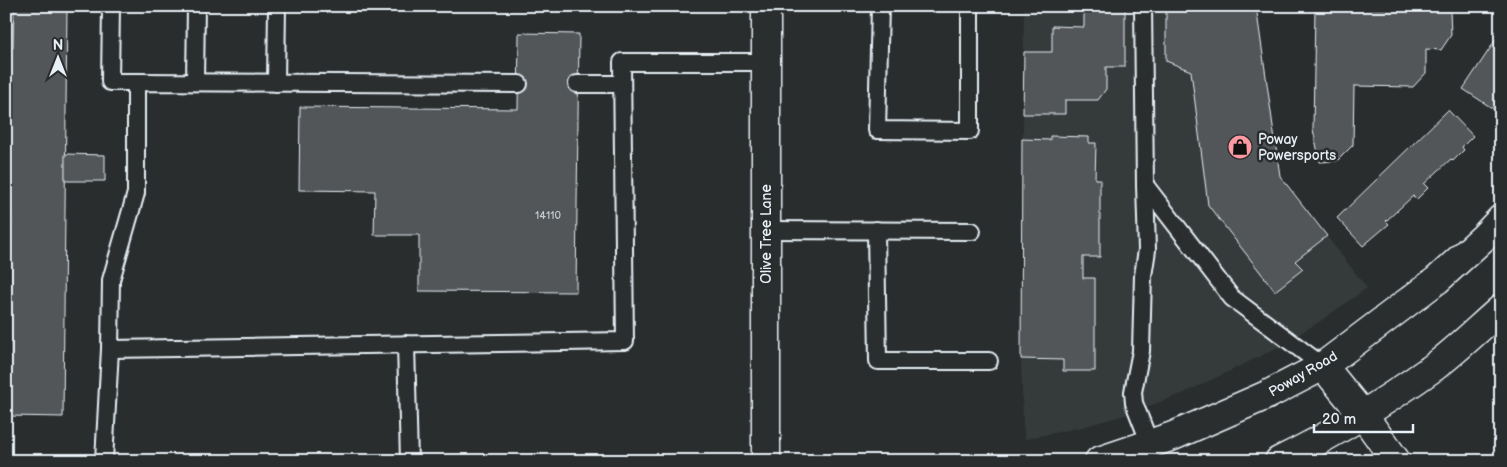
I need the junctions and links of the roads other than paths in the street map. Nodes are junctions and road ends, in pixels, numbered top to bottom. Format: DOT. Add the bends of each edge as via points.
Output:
graph roads {
  1 [pos="111,6"];
  2 [pos="196,6"];
  3 [pos="277,6"];
  4 [pos="766,6"];
  5 [pos="880,6"];
  6 [pos="970,6"];
  7 [pos="1144,6"];
  8 [pos="766,62"];
  9 [pos="136,82"];
  10 [pos="195,82"];
  11 [pos="276,83"];
  12 [pos="519,84"];
  13 [pos="577,84"];
  14 [pos="622,84"];
  15 [pos="1145,185"];
  16 [pos="1501,219"];
  17 [pos="766,230"];
  18 [pos="876,230"];
  19 [pos="972,231"];
  20 [pos="1501,309"];
  21 [pos="406,344"];
  22 [pos="110,349"];
  23 [pos="989,361"];
  24 [pos="1323,366"];
  25 [pos="1363,415"];
  26 [pos="1150,444"];
  27 [pos="1108,459"];
  28 [pos="104,461"];
  29 [pos="409,461"];
  30 [pos="766,461"];
  31 [pos="1279,461"];
  32 [pos="1396,461"];
  1 -- 9 [label="lane" via="110,82"];
  2 -- 10 [label="lane"];
  3 -- 11 [label="lane"];
  4 -- 8 [label="main road, Olive Tree Lane"];
  5 -- 6 [label="lane" via="877,130 970,131"];
  7 -- 15 [label="lane"];
  8 -- 14 [label="lane" via="622,62"];
  8 -- 17 [label="main road, Olive Tree Lane"];
  9 -- 10 [label="lane"];
  9 -- 22 [label="lane" via="136,193 111,280"];
  10 -- 11 [label="lane"];
  11 -- 12 [label="lane"];
  13 -- 14 [label="lane"];
  14 -- 21 [label="lane" via="624,341"];
  15 -- 24 [label="lane" via="1232,298"];
  15 -- 26 [label="lane" via="1147,250 1141,351 1133,392"];
  16 -- 24 [label="main road, Poway Road" via="1437,280"];
  17 -- 18 [label="lane"];
  17 -- 30 [label="main road, Olive Tree Lane"];
  18 -- 19 [label="lane"];
  18 -- 23 [label="lane" via="878,361"];
  20 -- 25 [label="main road" via="1435,366"];
  21 -- 22 [label="lane"];
  21 -- 29 [label="lane"];
  22 -- 28 [label="lane"];
  24 -- 25 [label="main road"];
  24 -- 26 [label="main road, Poway Road" via="1267,395"];
  25 -- 31 [label="main road"];
  25 -- 32 [label="main road"];
  26 -- 27 [label="main road, Poway Road"];
}
